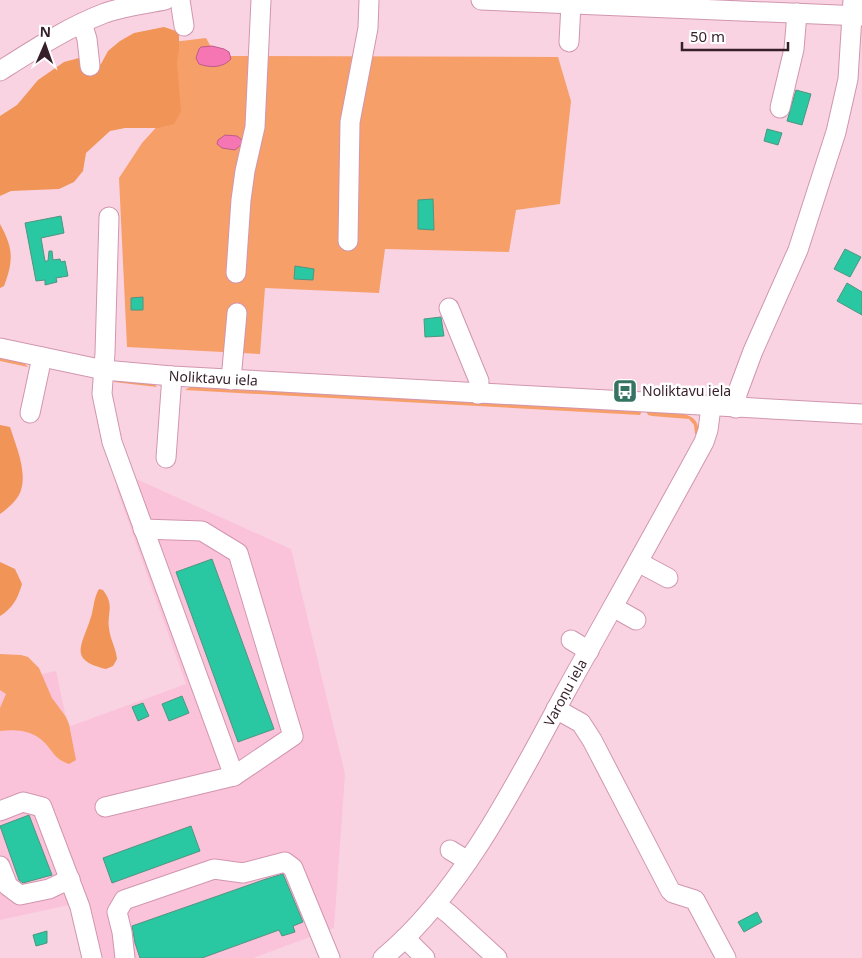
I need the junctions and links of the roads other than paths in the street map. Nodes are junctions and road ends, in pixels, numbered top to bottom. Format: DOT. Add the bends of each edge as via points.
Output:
graph roads {
  1 [pos="166,0"];
  2 [pos="180,0"];
  3 [pos="261,0"];
  4 [pos="369,0"];
  5 [pos="481,0"];
  6 [pos="125,3"];
  7 [pos="571,4"];
  8 [pos="855,11"];
  9 [pos="797,13"];
  10 [pos="82,23"];
  11 [pos="184,26"];
  12 [pos="569,42"];
  13 [pos="90,66"];
  14 [pos="0,71"];
  15 [pos="780,108"];
  16 [pos="109,217"];
  17 [pos="348,241"];
  18 [pos="236,273"];
  19 [pos="449,308"];
  20 [pos="237,313"];
  21 [pos="0,348"];
  22 [pos="42,357"];
  23 [pos="104,370"];
  24 [pos="172,376"];
  25 [pos="231,380"];
  26 [pos="478,394"];
  27 [pos="711,406"];
  28 [pos="736,408"];
  29 [pos="30,413"];
  30 [pos="862,414"];
  31 [pos="166,458"];
  32 [pos="143,529"];
  33 [pos="638,562"];
  34 [pos="668,578"];
  35 [pos="613,607"];
  36 [pos="636,620"];
  37 [pos="572,640"];
  38 [pos="589,650"];
  39 [pos="556,710"];
  40 [pos="234,776"];
  41 [pos="105,807"];
  42 [pos="0,811"];
  43 [pos="450,850"];
  44 [pos="468,860"];
  45 [pos="0,866"];
  46 [pos="70,879"];
  47 [pos="436,904"];
  48 [pos="405,938"];
  49 [pos="92,958"];
  50 [pos="124,958"];
  51 [pos="330,958"];
  52 [pos="383,958"];
  53 [pos="425,958"];
  54 [pos="497,958"];
  55 [pos="726,958"];
  1 -- 6 [label="street"];
  2 -- 11 [label="street"];
  3 -- 18 [label="street" via="255,128 241,200"];
  4 -- 17 [label="street" via="368,28 350,122"];
  5 -- 7 [label="street"];
  6 -- 10 [label="street"];
  7 -- 9 [label="street"];
  7 -- 12 [label="street"];
  8 -- 9 [label="street"];
  8 -- 28 [label="street" via="848,79 836,132 798,250 753,351 737,394"];
  9 -- 15 [label="street" via="794,49"];
  10 -- 13 [label="street"];
  10 -- 14 [label="street"];
  16 -- 23 [label="street"];
  19 -- 26 [label="street" via="479,381"];
  20 -- 25 [label="street"];
  21 -- 22 [label="street, Noliktavu iela"];
  22 -- 23 [label="street, Noliktavu iela"];
  22 -- 29 [label="street"];
  23 -- 24 [label="street, Noliktavu iela"];
  23 -- 32 [label="street" via="102,394 112,442"];
  24 -- 25 [label="street, Noliktavu iela"];
  24 -- 31 [label="street"];
  25 -- 26 [label="street, Noliktavu iela"];
  26 -- 27 [label="street, Noliktavu iela"];
  27 -- 28 [label="street, Noliktavu iela"];
  27 -- 33 [label="street, Varoņu iela" via="704,442"];
  28 -- 30 [label="street, Noliktavu iela"];
  32 -- 40 [label="street"];
  32 -- 40 [label="street" via="202,531 238,553 293,736"];
  33 -- 34 [label="street"];
  33 -- 35 [label="street, Varoņu iela"];
  35 -- 36 [label="street"];
  35 -- 38 [label="street, Varoņu iela"];
  37 -- 38 [label="street"];
  38 -- 39 [label="street, Varoņu iela"];
  39 -- 44 [label="street, Varoņu iela"];
  39 -- 55 [label="street" via="581,723 670,890 695,900"];
  40 -- 41 [label="street"];
  42 -- 46 [label="street" via="23,802 42,807"];
  43 -- 44 [label="street"];
  44 -- 47 [label="street, Varoņu iela"];
  45 -- 46 [label="street" via="8,886 20,894 49,889"];
  46 -- 49 [label="street"];
  47 -- 48 [label="street, Varoņu iela"];
  47 -- 54 [label="street"];
  48 -- 52 [label="street, Varoņu iela"];
  48 -- 53 [label="street"];
  50 -- 51 [label="street" via="117,912 124,900 214,869 243,872 285,862 293,868"];
}
